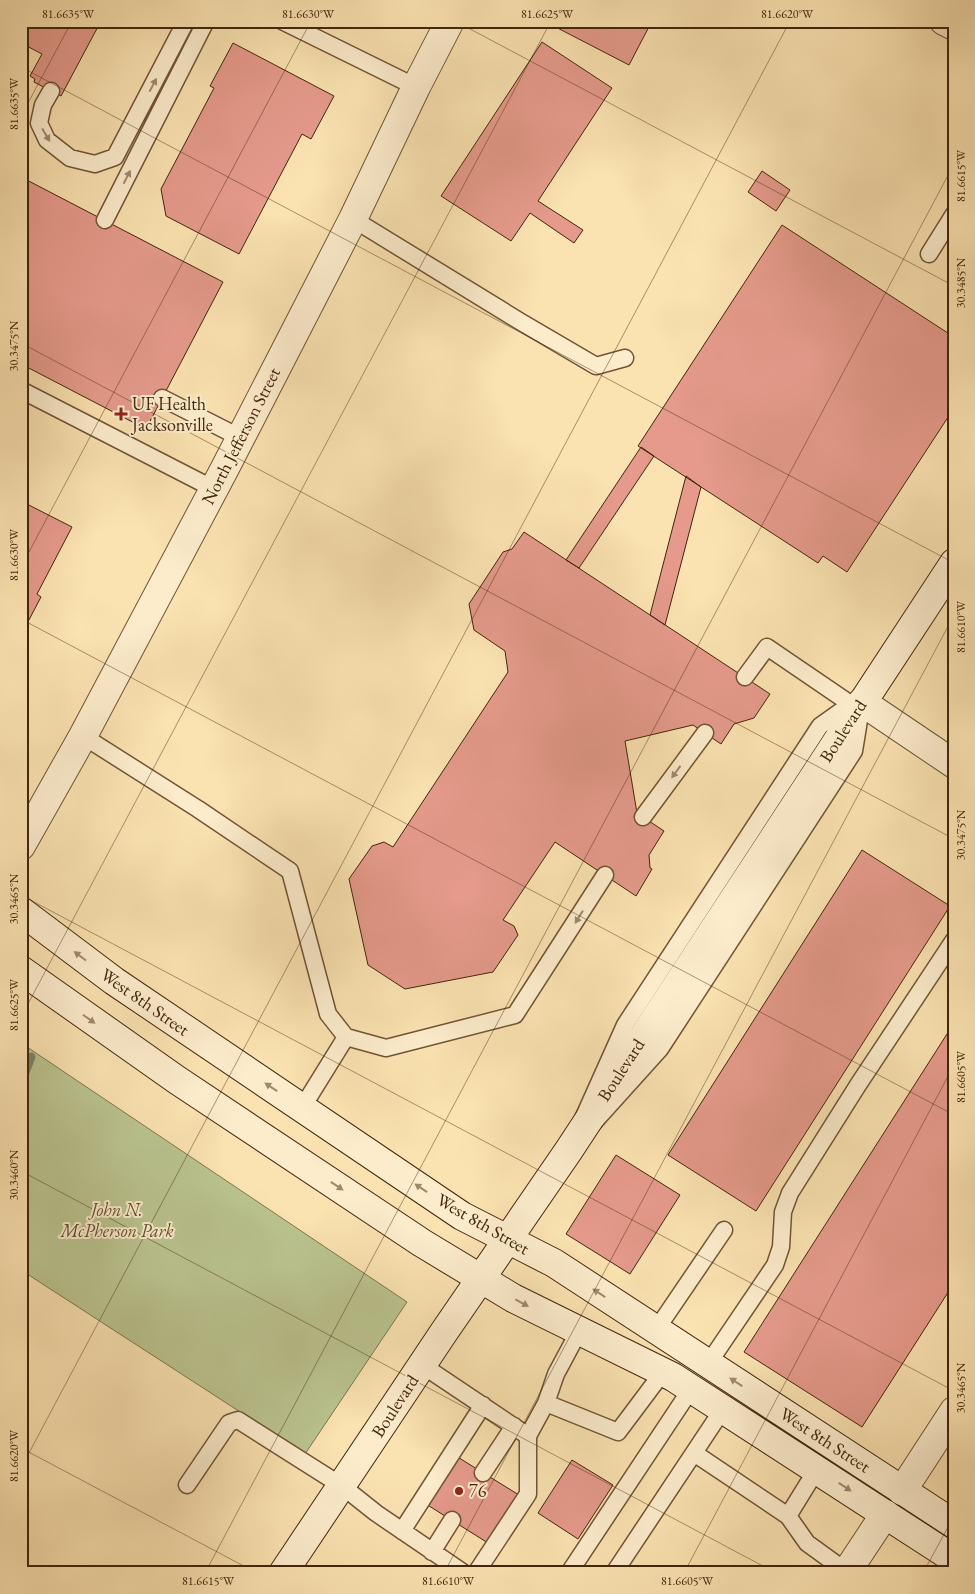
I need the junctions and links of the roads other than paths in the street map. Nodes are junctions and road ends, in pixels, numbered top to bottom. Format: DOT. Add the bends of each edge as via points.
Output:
graph roads {
  1 [pos="186,21"];
  2 [pos="206,21"];
  3 [pos="282,21"];
  4 [pos="450,21"];
  5 [pos="944,21"];
  6 [pos="954,26"];
  7 [pos="416,87"];
  8 [pos="51,91"];
  9 [pos="954,214"];
  10 [pos="353,219"];
  11 [pos="105,220"];
  12 [pos="929,254"];
  13 [pos="625,358"];
  14 [pos="21,390"];
  15 [pos="162,398"];
  16 [pos="241,438"];
  17 [pos="214,489"];
  18 [pos="954,563"];
  19 [pos="744,677"];
  20 [pos="857,705"];
  21 [pos="705,733"];
  22 [pos="83,736"];
  23 [pos="954,764"];
  24 [pos="643,817"];
  25 [pos="21,846"];
  26 [pos="605,876"];
  27 [pos="21,911"];
  28 [pos="954,940"];
  29 [pos="21,970"];
  30 [pos="346,1037"];
  31 [pos="302,1108"];
  32 [pos="724,1230"];
  33 [pos="507,1240"];
  34 [pos="480,1279"];
  35 [pos="656,1330"];
  36 [pos="579,1331"];
  37 [pos="708,1364"];
  38 [pos="422,1365"];
  39 [pos="662,1372"];
  40 [pos="691,1389"];
  41 [pos="546,1403"];
  42 [pos="483,1405"];
  43 [pos="723,1408"];
  44 [pos="954,1411"];
  45 [pos="514,1426"];
  46 [pos="528,1436"];
  47 [pos="694,1453"];
  48 [pos="817,1469"];
  49 [pos="483,1473"];
  50 [pos="187,1486"];
  51 [pos="342,1486"];
  52 [pos="902,1490"];
  53 [pos="885,1514"];
  54 [pos="788,1516"];
  55 [pos="452,1520"];
  56 [pos="954,1524"];
  57 [pos="402,1531"];
  58 [pos="432,1552"];
  59 [pos="954,1559"];
  60 [pos="846,1572"];
  61 [pos="284,1573"];
  62 [pos="464,1573"];
  63 [pos="476,1573"];
  64 [pos="569,1573"];
  65 [pos="614,1573"];
  8 -- 1 [label="lane, one-way" via="43,105 39,123 47,140 70,158 95,164 115,157"];
  11 -- 2 [label="lane, one-way"];
  3 -- 7 [label="lane"];
  4 -- 7 [label="street, North Jefferson Street"];
  5 -- 6 [label="street"];
  7 -- 10 [label="street, North Jefferson Street"];
  9 -- 12 [label="lane"];
  10 -- 13 [label="lane" via="596,366"];
  10 -- 16 [label="street, North Jefferson Street"];
  14 -- 17 [label="lane"];
  15 -- 16 [label="lane"];
  16 -- 17 [label="street, North Jefferson Street"];
  17 -- 22 [label="street, North Jefferson Street"];
  18 -- 20 [label="street, Boulevard"];
  19 -- 20 [label="lane" via="767,646"];
  20 -- 23 [label="street"];
  20 -- 33 [label="street, Boulevard" via="569,1150"];
  21 -- 24 [label="lane, one-way"];
  22 -- 25 [label="street, North Jefferson Street"];
  22 -- 30 [label="lane" via="290,871 328,1014"];
  26 -- 30 [label="lane, one-way" via="515,1015 386,1048"];
  31 -- 27 [label="street, West 8th Street, one-way" via="114,981"];
  28 -- 37 [label="lane" via="790,1193 783,1212 781,1247 775,1264"];
  29 -- 34 [label="street, West 8th Street, one-way" via="258,1135"];
  30 -- 31 [label="lane"];
  33 -- 31 [label="street, West 8th Street, one-way" via="462,1216"];
  32 -- 35 [label="lane"];
  33 -- 34 [label="street, Boulevard"];
  35 -- 33 [label="street, West 8th Street, one-way" via="554,1263"];
  34 -- 36 [label="street, West 8th Street, one-way"];
  34 -- 38 [label="street, Boulevard"];
  35 -- 37 [label="street, West 8th Street"];
  36 -- 39 [label="street, West 8th Street"];
  36 -- 41 [label="lane" via="556,1374"];
  52 -- 37 [label="street, West 8th Street, one-way"];
  38 -- 42 [label="lane"];
  38 -- 51 [label="street, Boulevard"];
  39 -- 40 [label="street, West 8th Street"];
  39 -- 41 [label="lane" via="618,1432"];
  40 -- 43 [label="street, West 8th Street"];
  40 -- 64 [label="lane"];
  41 -- 46 [label="lane"];
  42 -- 45 [label="lane"];
  42 -- 57 [label="lane"];
  43 -- 47 [label="lane"];
  43 -- 48 [label="street, West 8th Street"];
  44 -- 52 [label="street"];
  45 -- 46 [label="lane"];
  45 -- 49 [label="lane"];
  46 -- 63 [label="lane" via="528,1494"];
  47 -- 54 [label="lane"];
  47 -- 65 [label="lane"];
  48 -- 53 [label="street, West 8th Street, one-way"];
  48 -- 54 [label="lane"];
  50 -- 51 [label="lane" via="229,1422 238,1420"];
  51 -- 57 [label="lane"];
  51 -- 61 [label="street, Boulevard"];
  52 -- 56 [label="street, West 8th Street"];
  53 -- 59 [label="street, West 8th Street"];
  53 -- 60 [label="street"];
  54 -- 60 [label="lane" via="807,1543"];
  55 -- 58 [label="lane"];
  57 -- 58 [label="lane"];
  58 -- 62 [label="lane"];
}
